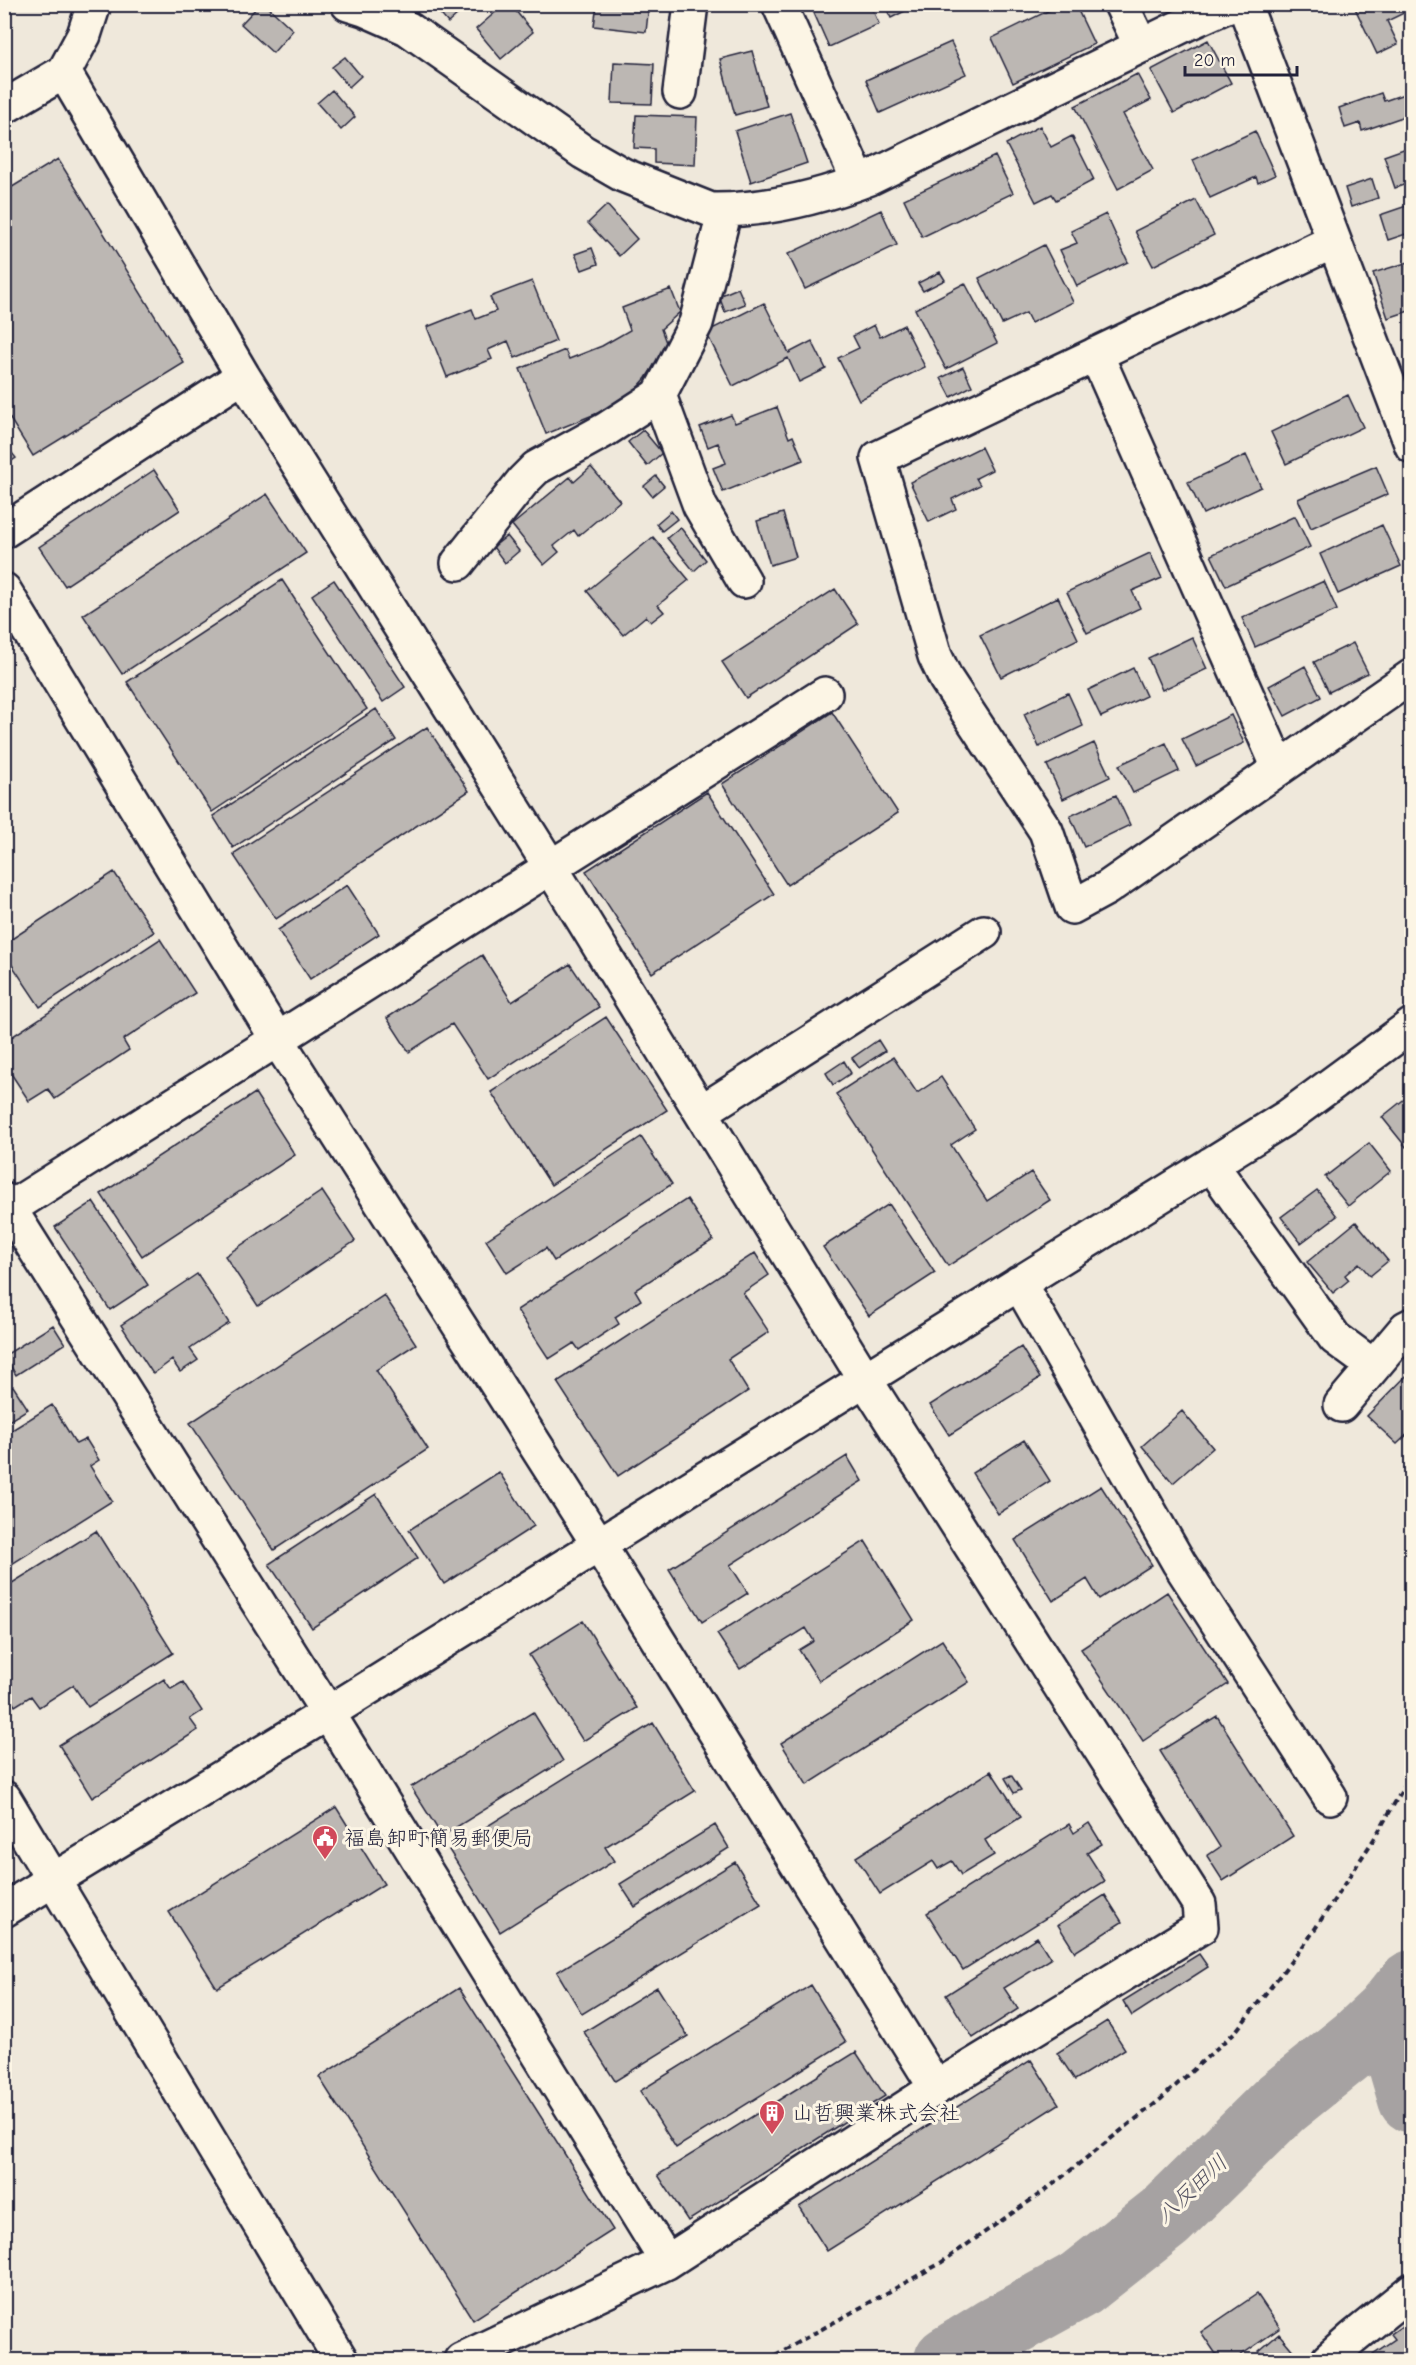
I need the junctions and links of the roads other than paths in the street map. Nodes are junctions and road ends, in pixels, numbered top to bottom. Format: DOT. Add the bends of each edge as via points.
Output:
graph roads {
  1 [pos="94,4"];
  2 [pos="691,4"];
  3 [pos="779,4"];
  4 [pos="1121,4"];
  5 [pos="1232,4"];
  6 [pos="1244,4"];
  7 [pos="367,7"];
  8 [pos="1141,46"];
  9 [pos="64,72"];
  10 [pos="680,92"];
  11 [pos="4,107"];
  12 [pos="859,182"];
  13 [pos="725,210"];
  14 [pos="1334,241"];
  15 [pos="1096,354"];
  16 [pos="243,376"];
  17 [pos="659,395"];
  18 [pos="1412,446"];
  19 [pos="4,531"];
  20 [pos="458,563"];
  21 [pos="744,581"];
  22 [pos="4,590"];
  23 [pos="1412,676"];
  24 [pos="825,694"];
  25 [pos="1279,768"];
  26 [pos="550,866"];
  27 [pos="984,932"];
  28 [pos="1412,1025"];
  29 [pos="277,1039"];
  30 [pos="701,1112"];
  31 [pos="1211,1164"];
  32 [pos="6,1207"];
  33 [pos="1019,1282"];
  34 [pos="1407,1336"];
  35 [pos="1373,1366"];
  36 [pos="864,1378"];
  37 [pos="1341,1405"];
  38 [pos="599,1545"];
  39 [pos="328,1713"];
  40 [pos="1330,1797"];
  41 [pos="4,1798"];
  42 [pos="53,1880"];
  43 [pos="4,1910"];
  44 [pos="936,2088"];
  45 [pos="667,2262"];
  46 [pos="1412,2290"];
  47 [pos="340,2361"];
  48 [pos="461,2361"];
  49 [pos="1329,2361"];
  1 -- 9 [label="street" via="84,35"];
  2 -- 10 [label="street"];
  3 -- 12 [label="street"];
  4 -- 8 [label="street"];
  5 -- 8 [label="street"];
  6 -- 14 [label="street"];
  7 -- 13 [label="street" via="407,28 583,152 622,175 711,210"];
  8 -- 12 [label="street"];
  9 -- 11 [label="street"];
  9 -- 16 [label="street"];
  12 -- 13 [label="street" via="755,210"];
  13 -- 17 [label="street" via="696,323"];
  14 -- 15 [label="street"];
  14 -- 18 [label="street"];
  15 -- 25 [label="street"];
  15 -- 25 [label="street" via="878,458 935,656 946,679 1046,831 1072,907 1107,888"];
  16 -- 19 [label="street"];
  16 -- 26 [label="street"];
  17 -- 20 [label="street" via="536,468"];
  17 -- 21 [label="street" via="700,506"];
  22 -- 29 [label="street"];
  23 -- 25 [label="street"];
  24 -- 26 [label="street"];
  26 -- 29 [label="street"];
  26 -- 30 [label="street"];
  27 -- 30 [label="street"];
  28 -- 31 [label="street" via="1287,1117"];
  29 -- 32 [label="street"];
  29 -- 38 [label="street"];
  30 -- 36 [label="street"];
  31 -- 33 [label="street"];
  31 -- 35 [label="street" via="1335,1338"];
  32 -- 39 [label="street"];
  33 -- 36 [label="street"];
  33 -- 40 [label="street" via="1179,1563"];
  34 -- 35 [label="street"];
  35 -- 37 [label="street"];
  36 -- 38 [label="street"];
  36 -- 44 [label="street" via="1199,1904 1201,1927"];
  38 -- 39 [label="street"];
  38 -- 44 [label="street"];
  39 -- 42 [label="street"];
  39 -- 45 [label="street"];
  41 -- 42 [label="street"];
  42 -- 43 [label="street"];
  42 -- 47 [label="street"];
  44 -- 45 [label="street"];
  45 -- 48 [label="street"];
  46 -- 49 [label="street"];
}
